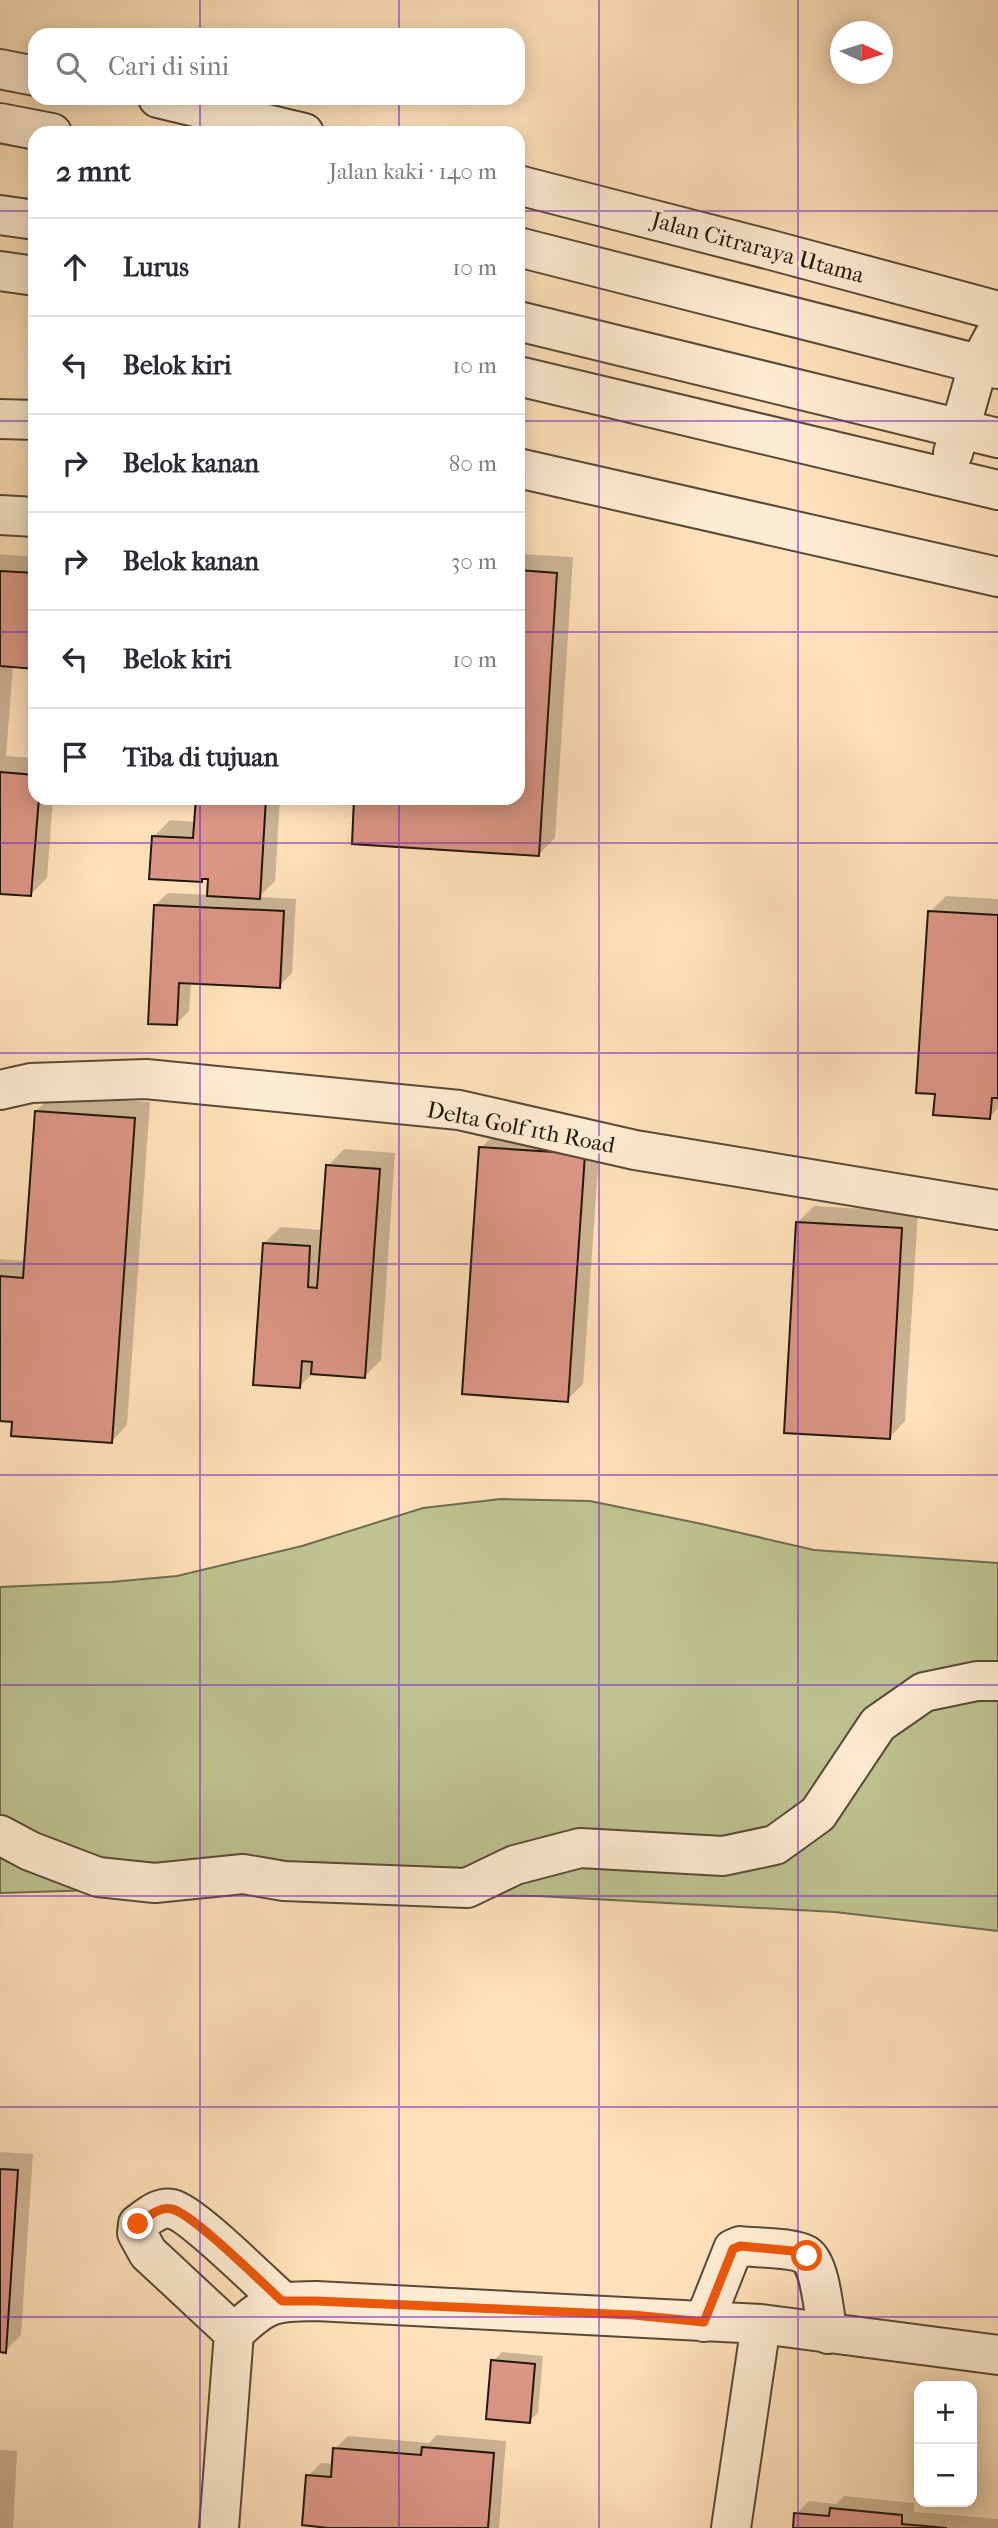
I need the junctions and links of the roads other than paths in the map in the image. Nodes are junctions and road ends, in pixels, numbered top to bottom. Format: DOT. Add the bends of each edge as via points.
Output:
graph roads {
  1 [pos="0,69"];
  2 [pos="28,75"];
  3 [pos="187,105"];
  4 [pos="0,123"];
  5 [pos="275,126"];
  6 [pos="28,128"];
  7 [pos="525,187"];
  8 [pos="0,215"];
  9 [pos="28,219"];
  10 [pos="525,249"];
  11 [pos="0,271"];
  12 [pos="28,275"];
  13 [pos="998,311"];
  14 [pos="525,323"];
  15 [pos="998,329"];
  16 [pos="988,367"];
  17 [pos="525,378"];
  18 [pos="0,419"];
  19 [pos="28,420"];
  20 [pos="958,429"];
  21 [pos="998,438"];
  22 [pos="525,470"];
  23 [pos="946,479"];
  24 [pos="998,490"];
  25 [pos="0,515"];
  26 [pos="28,517"];
  27 [pos="998,577"];
  28 [pos="0,1090"];
  29 [pos="998,1210"];
  30 [pos="998,1681"];
  31 [pos="0,1835"];
  32 [pos="282,2301"];
  33 [pos="704,2322"];
  34 [pos="761,2324"];
  35 [pos="234,2333"];
  36 [pos="828,2334"];
  37 [pos="998,2355"];
  38 [pos="219,2528"];
  39 [pos="732,2528"];
  1 -- 2 [label="street"];
  3 -- 5 [label="street"];
  4 -- 6 [label="street"];
  7 -- 13 [label="street, Jalan Citraraya Utama"];
  8 -- 9 [label="street"];
  10 -- 16 [label="street"];
  11 -- 12 [label="street"];
  14 -- 20 [label="street"];
  15 -- 16 [label="street"];
  16 -- 20 [label="street"];
  17 -- 23 [label="street"];
  18 -- 19 [label="street"];
  20 -- 21 [label="street"];
  20 -- 23 [label="street"];
  22 -- 27 [label="street"];
  23 -- 24 [label="street"];
  25 -- 26 [label="street"];
  28 -- 29 [label="street, Delta Golf 1th Road" via="31,1083 146,1079 459,1110 635,1150"];
  30 -- 31 [label="street" via="924,1692 878,1724 818,1814 775,1845 723,1856 580,1848 515,1865 467,1888 284,1881 243,1874 155,1883 99,1877"];
  32 -- 33 [label="street"];
  32 -- 35 [label="street" via="258,2310"];
  32 -- 35 [label="street" via="202,2228 174,2209 162,2208 138,2224 137,2233 148,2253"];
  33 -- 34 [label="street"];
  33 -- 36 [label="street" via="733,2249 793,2251 807,2256 816,2269"];
  34 -- 36 [label="street"];
  34 -- 39 [label="street"];
  35 -- 38 [label="street"];
  36 -- 37 [label="street"];
}
